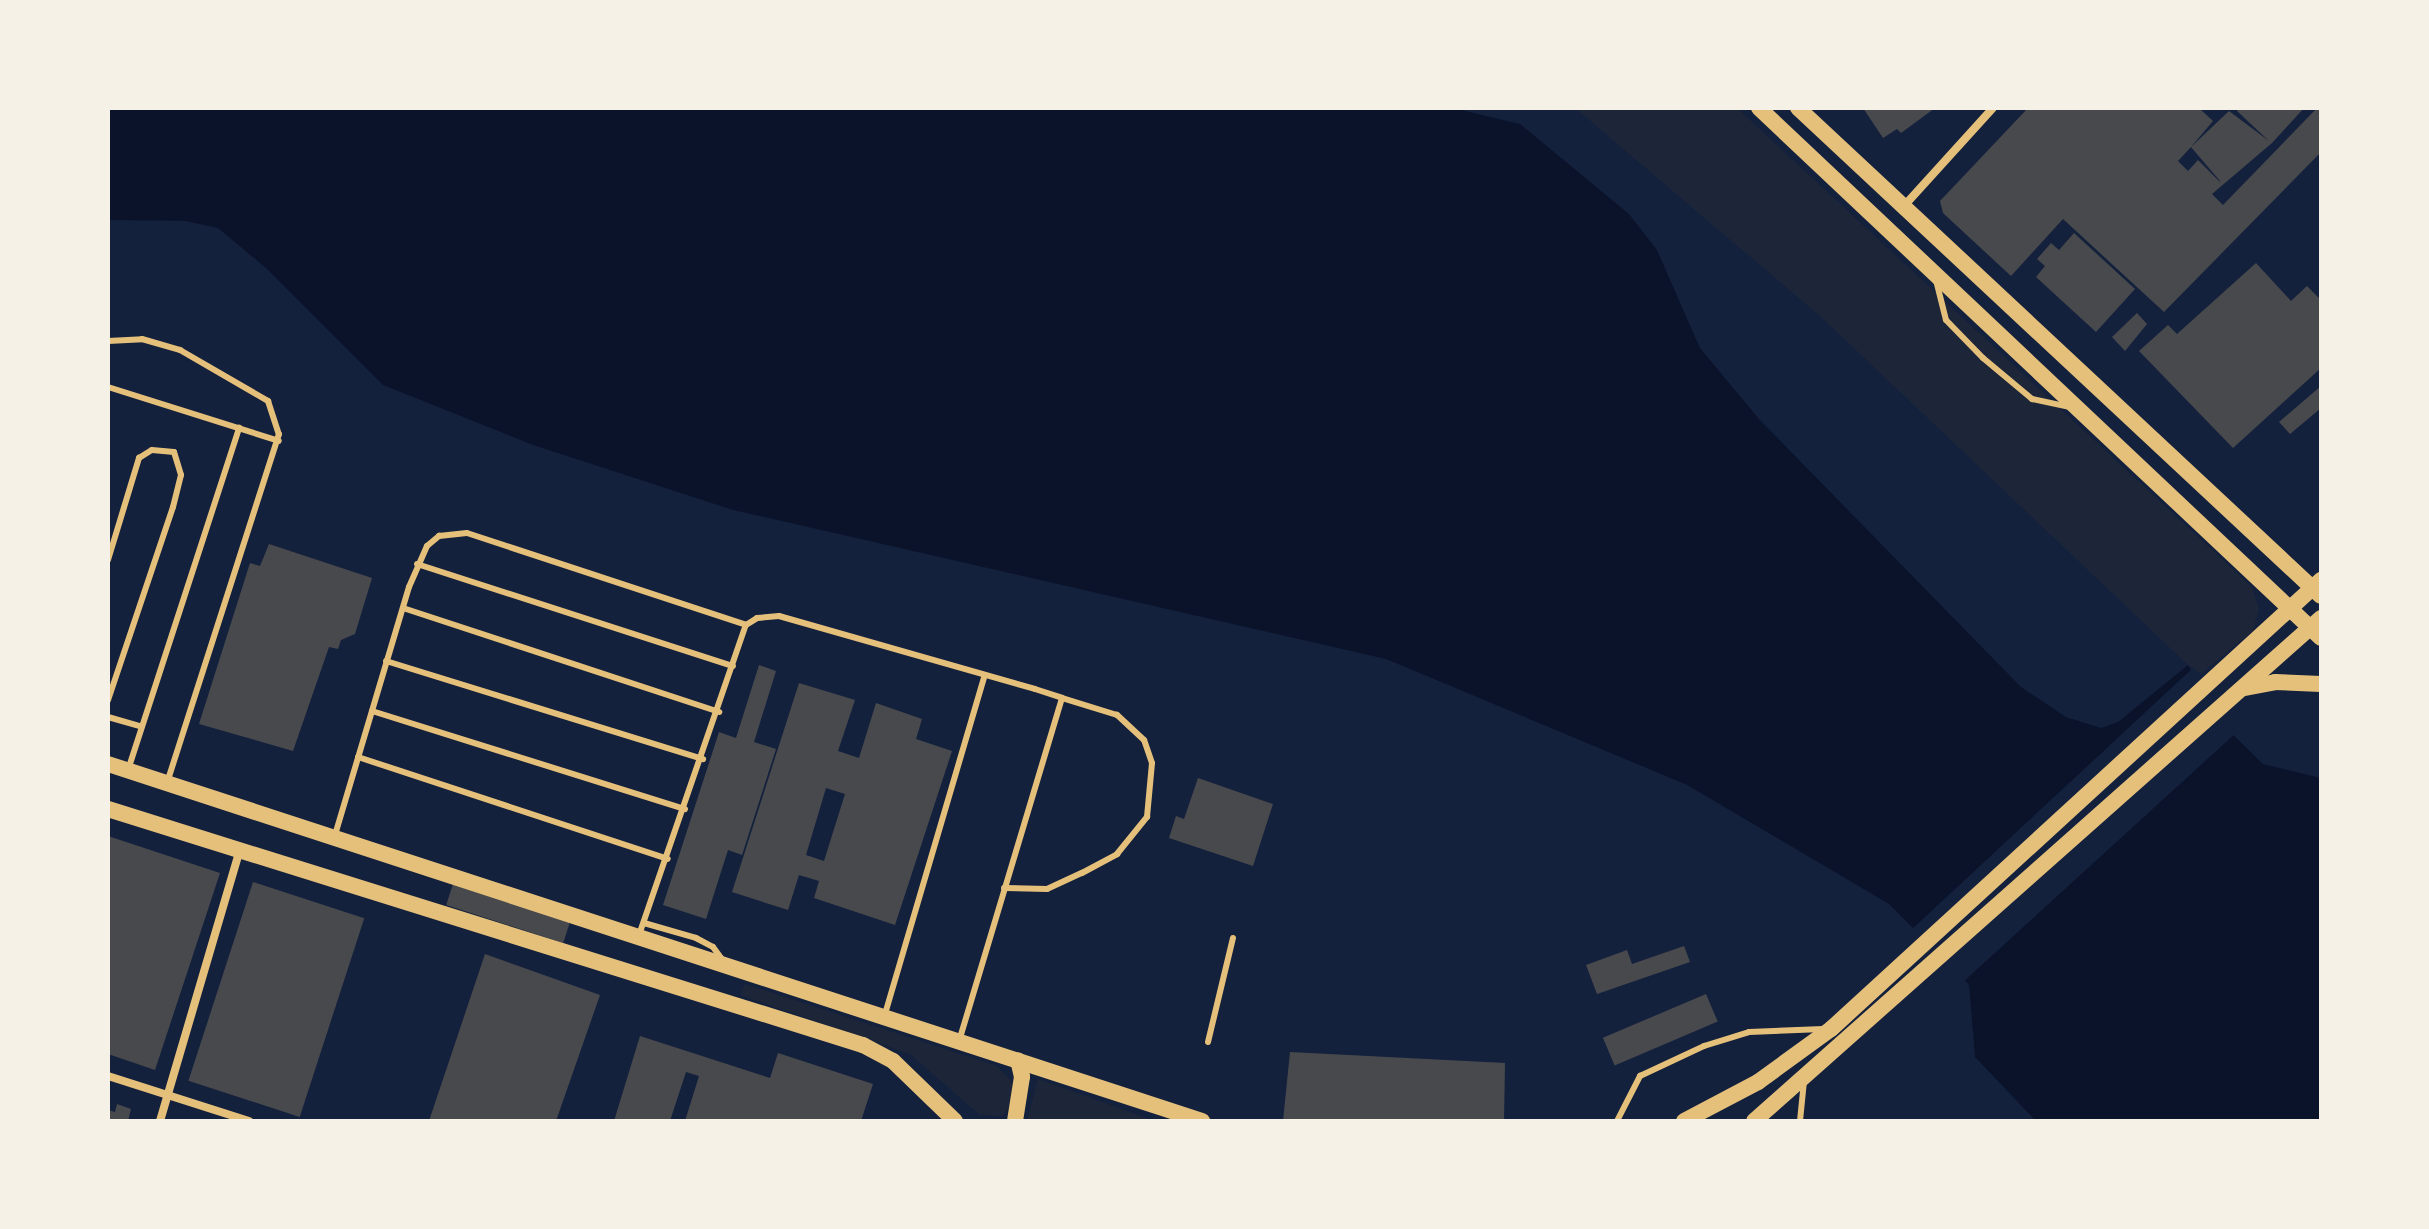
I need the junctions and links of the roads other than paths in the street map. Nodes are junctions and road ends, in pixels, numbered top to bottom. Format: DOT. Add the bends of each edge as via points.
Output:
graph roads {
  1 [pos="1759,108"];
  2 [pos="1798,108"];
  3 [pos="1993,108"];
  4 [pos="1904,206"];
  5 [pos="1933,269"];
  6 [pos="108,341"];
  7 [pos="108,387"];
  8 [pos="2078,408"];
  9 [pos="239,428"];
  10 [pos="279,441"];
  11 [pos="108,560"];
  12 [pos="417,564"];
  13 [pos="2318,588"];
  14 [pos="2291,607"];
  15 [pos="403,608"];
  16 [pos="746,625"];
  17 [pos="2317,628"];
  18 [pos="386,661"];
  19 [pos="733,666"];
  20 [pos="985,675"];
  21 [pos="2321,684"];
  22 [pos="2238,693"];
  23 [pos="1062,698"];
  24 [pos="108,700"];
  25 [pos="372,711"];
  26 [pos="719,712"];
  27 [pos="108,717"];
  28 [pos="142,727"];
  29 [pos="358,757"];
  30 [pos="703,759"];
  31 [pos="108,764"];
  32 [pos="128,770"];
  33 [pos="167,782"];
  34 [pos="108,809"];
  35 [pos="685,809"];
  36 [pos="335,835"];
  37 [pos="241,849"];
  38 [pos="668,859"];
  39 [pos="1004,888"];
  40 [pos="642,930"];
  41 [pos="1233,938"];
  42 [pos="885,1014"];
  43 [pos="1831,1029"];
  44 [pos="960,1039"];
  45 [pos="1208,1042"];
  46 [pos="1018,1060"];
  47 [pos="108,1076"];
  48 [pos="1804,1080"];
  49 [pos="168,1096"];
  50 [pos="160,1121"];
  51 [pos="249,1121"];
  52 [pos="955,1121"];
  53 [pos="1015,1121"];
  54 [pos="1202,1121"];
  55 [pos="1617,1121"];
  56 [pos="1684,1121"];
  57 [pos="1754,1121"];
  58 [pos="1800,1121"];
  1 -- 5 [label="main road"];
  2 -- 4 [label="main road"];
  3 -- 4 [label="street"];
  4 -- 13 [label="main road"];
  5 -- 8 [label="main road"];
  5 -- 8 [label="lane" via="1946,320 1965,342 2032,399"];
  6 -- 10 [label="lane" via="121,337 160,343 253,391 275,413"];
  7 -- 9 [label="lane"];
  8 -- 14 [label="main road"];
  9 -- 10 [label="lane"];
  9 -- 28 [label="lane"];
  10 -- 33 [label="lane"];
  11 -- 24 [label="lane" via="139,458 152,450 174,452 181,475 173,507"];
  12 -- 15 [label="lane"];
  12 -- 16 [label="lane" via="439,536 467,533"];
  12 -- 19 [label="lane"];
  13 -- 14 [label="main road"];
  14 -- 17 [label="main road"];
  14 -- 43 [label="main road"];
  15 -- 18 [label="lane"];
  15 -- 26 [label="lane"];
  16 -- 19 [label="lane"];
  16 -- 20 [label="lane" via="779,616"];
  17 -- 22 [label="main road"];
  18 -- 25 [label="lane"];
  18 -- 30 [label="lane"];
  19 -- 26 [label="lane"];
  20 -- 23 [label="lane"];
  20 -- 42 [label="lane"];
  21 -- 22 [label="main road" via="2275,682"];
  22 -- 48 [label="main road"];
  23 -- 39 [label="lane"];
  23 -- 39 [label="lane" via="1117,715 1144,740 1152,763 1147,817 1117,854 1082,873 1047,889"];
  25 -- 29 [label="lane"];
  25 -- 35 [label="lane"];
  26 -- 30 [label="lane"];
  27 -- 28 [label="lane"];
  28 -- 32 [label="lane"];
  29 -- 36 [label="lane"];
  29 -- 38 [label="lane"];
  30 -- 35 [label="lane"];
  31 -- 32 [label="main road"];
  32 -- 33 [label="main road"];
  33 -- 36 [label="main road"];
  34 -- 37 [label="main road"];
  35 -- 38 [label="lane"];
  36 -- 40 [label="main road"];
  37 -- 49 [label="street"];
  37 -- 52 [label="main road" via="863,1045 893,1061"];
  38 -- 40 [label="lane"];
  39 -- 44 [label="lane"];
  40 -- 42 [label="main road" via="725,965"];
  41 -- 45 [label="lane"];
  42 -- 44 [label="main road"];
  43 -- 55 [label="lane" via="1749,1032 1704,1046 1640,1076"];
  43 -- 56 [label="main road" via="1758,1082"];
  44 -- 46 [label="main road"];
  46 -- 53 [label="main road" via="1022,1087"];
  46 -- 54 [label="main road"];
  47 -- 49 [label="street"];
  48 -- 57 [label="main road"];
  48 -- 58 [label="lane"];
  49 -- 50 [label="street"];
  49 -- 51 [label="street"];
}
